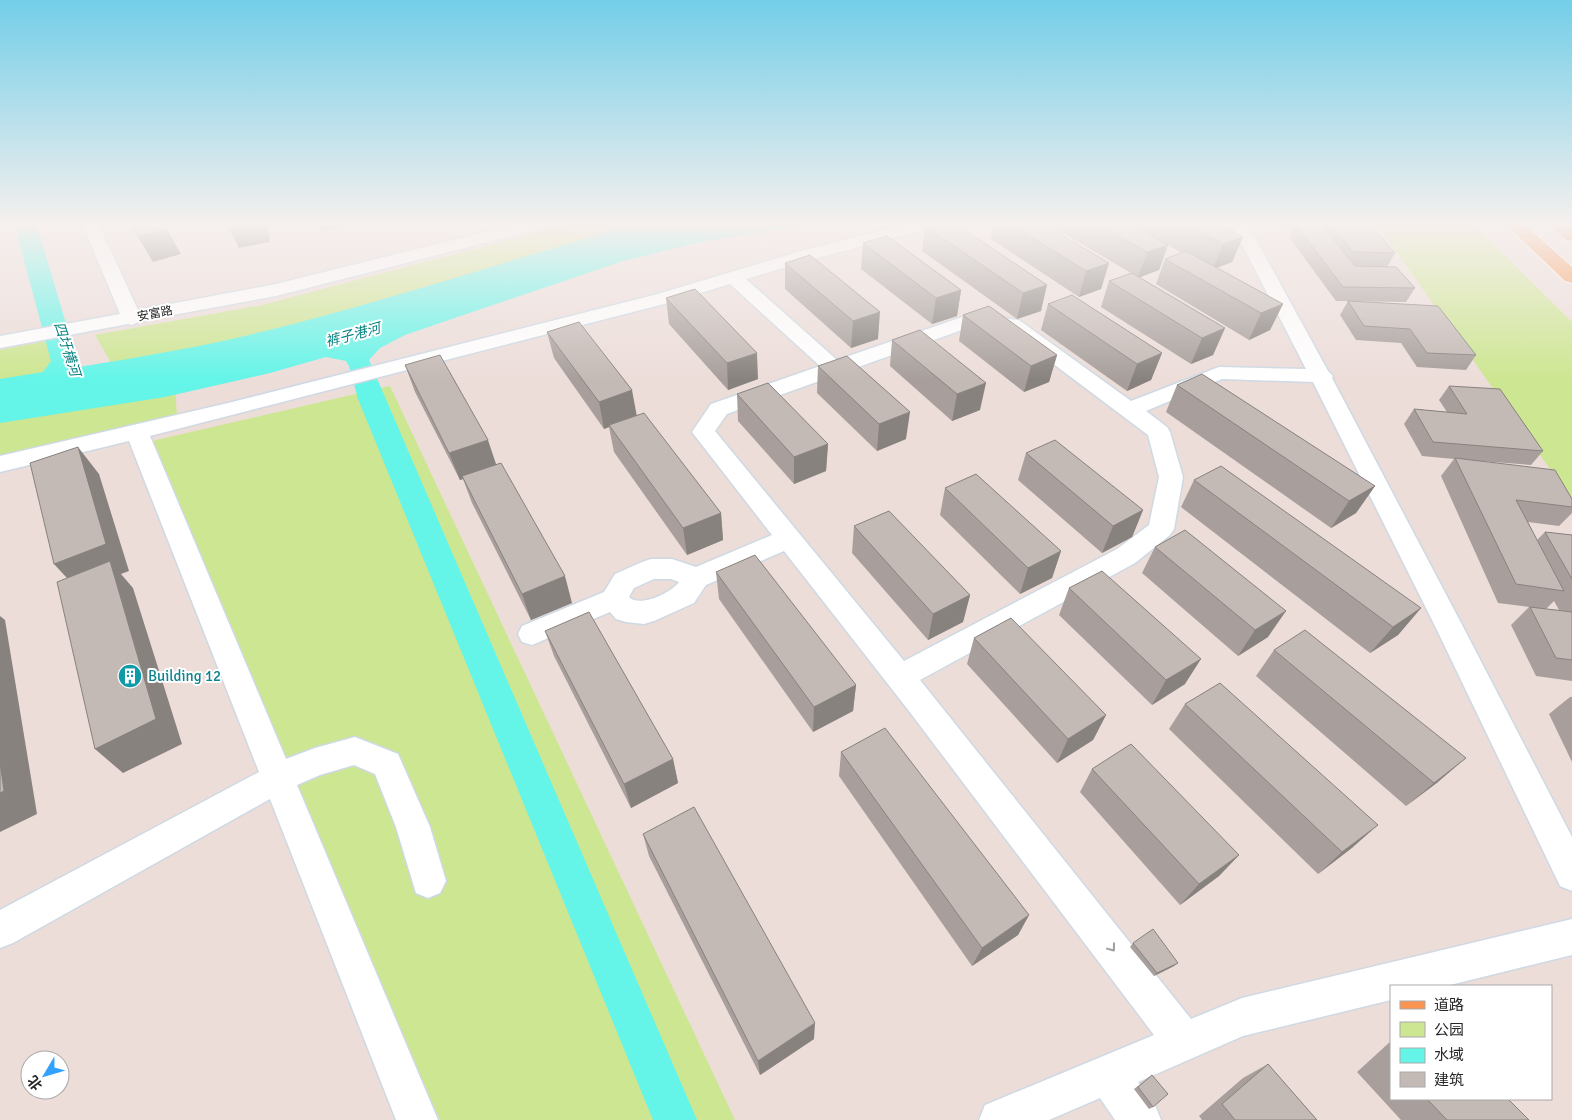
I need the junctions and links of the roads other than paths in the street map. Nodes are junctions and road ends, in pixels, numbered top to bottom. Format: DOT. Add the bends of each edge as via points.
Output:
graph roads {
  1 [pos="113,275"];
  2 [pos="334,275"];
  3 [pos="739,275"];
  4 [pos="1267,275"];
  5 [pos="733,277"];
  6 [pos="132,319"];
  7 [pos="0,342"];
  8 [pos="834,368"];
  9 [pos="379,371"];
  10 [pos="1322,376"];
  11 [pos="346,380"];
  12 [pos="1128,410"];
  13 [pos="137,432"];
  14 [pos="0,464"];
  15 [pos="789,538"];
  16 [pos="697,578"];
  17 [pos="614,599"];
  18 [pos="532,634"];
  19 [pos="900,677"];
  20 [pos="278,778"];
  21 [pos="1572,874"];
  22 [pos="428,881"];
  23 [pos="0,930"];
  24 [pos="1572,937"];
  25 [pos="1184,1042"];
  26 [pos="1108,1074"];
  27 [pos="417,1120"];
  28 [pos="1000,1120"];
  29 [pos="1140,1120"];
  1 -- 6 [label="street"];
  2 -- 6 [label="street, 安富路"];
  3 -- 5 [label="street"];
  4 -- 10 [label="street"];
  5 -- 8 [label="street"];
  5 -- 9 [label="street" via="661,299"];
  6 -- 7 [label="street, 安富路"];
  8 -- 12 [label="street" via="971,320 1012,324"];
  8 -- 15 [label="street" via="719,409 703,432"];
  9 -- 11 [label="street"];
  10 -- 12 [label="street" via="1219,373"];
  10 -- 21 [label="street"];
  11 -- 13 [label="street"];
  12 -- 19 [label="street" via="1159,432 1171,477 1161,529 1126,556"];
  13 -- 14 [label="street"];
  13 -- 20 [label="street"];
  15 -- 16 [label="street"];
  15 -- 19 [label="street"];
  16 -- 17 [label="street" via="672,569 651,569 624,581"];
  16 -- 17 [label="street" via="684,596 644,613 626,611"];
  17 -- 18 [label="street"];
  19 -- 25 [label="street, one-way"];
  20 -- 22 [label="street" via="315,762 355,751 387,764 413,827"];
  20 -- 23 [label="street"];
  20 -- 27 [label="street"];
  24 -- 25 [label="street" via="1242,1017"];
  25 -- 26 [label="street"];
  26 -- 28 [label="street"];
  26 -- 29 [label="street"];
}
